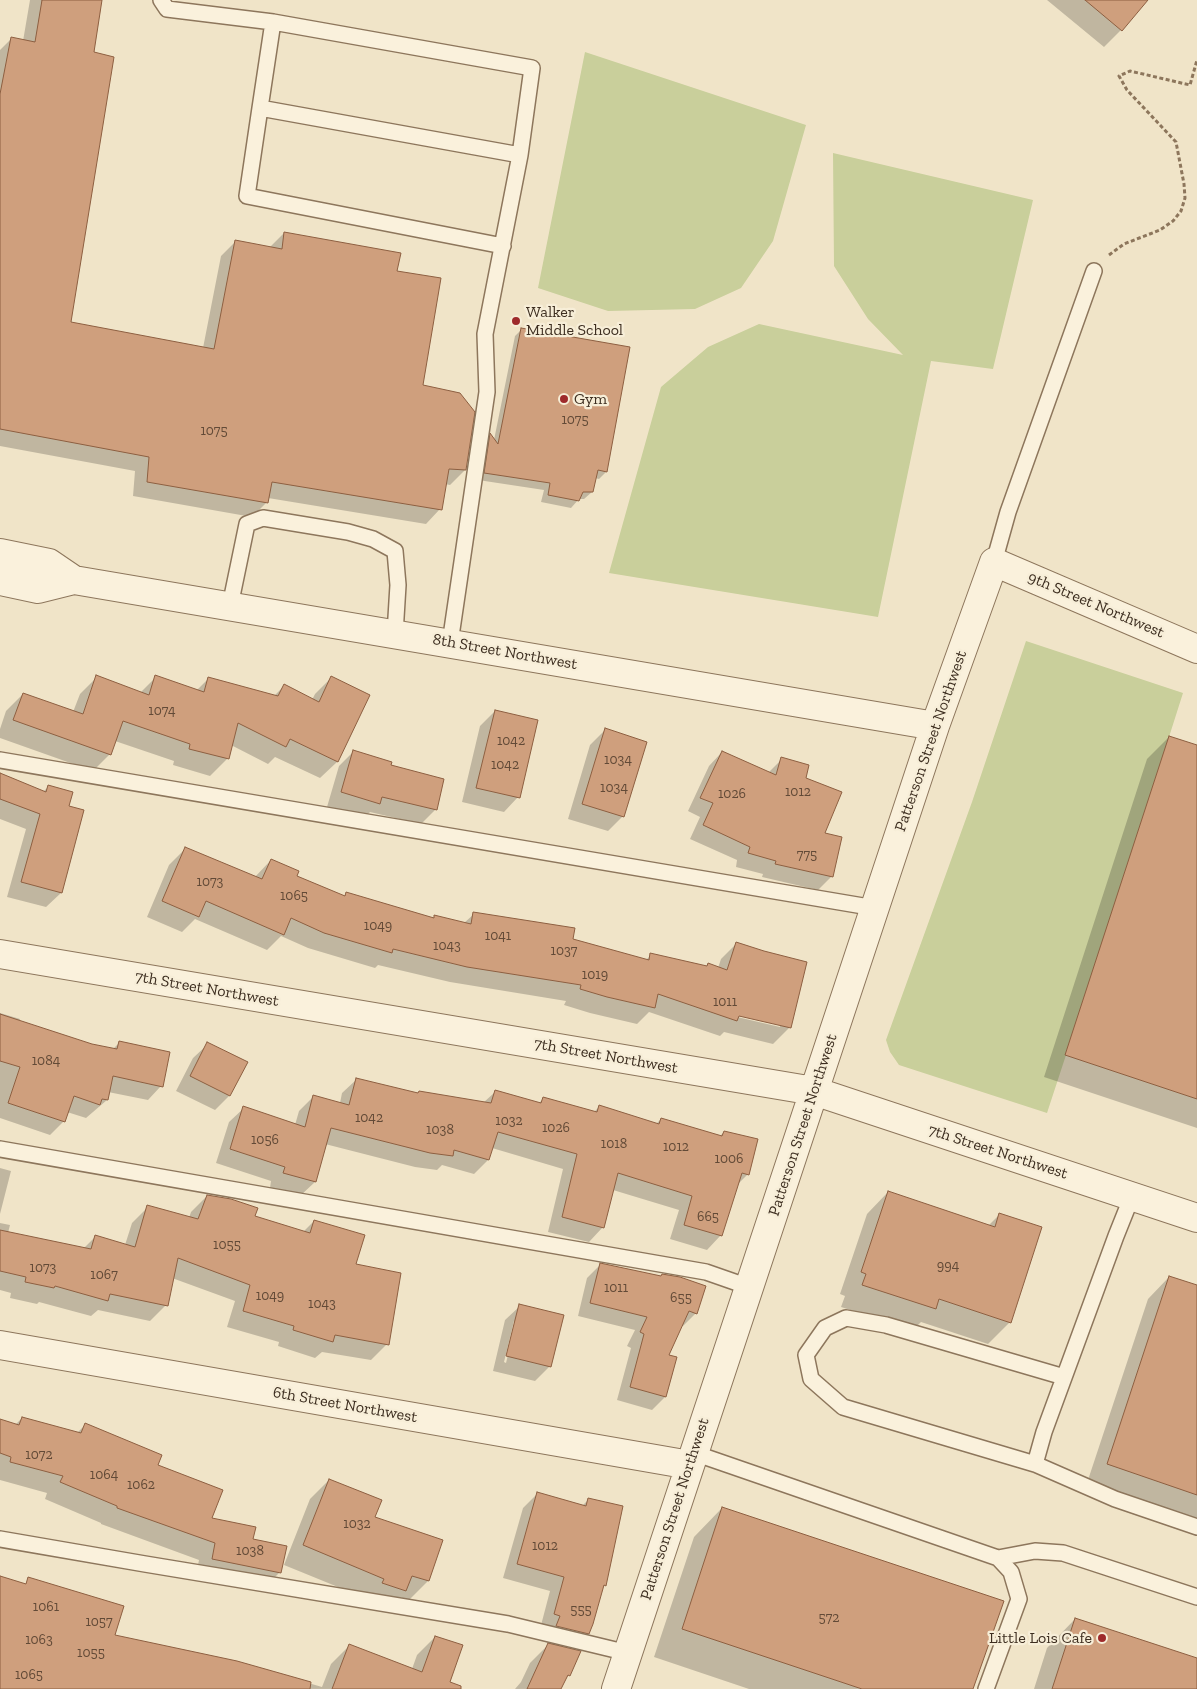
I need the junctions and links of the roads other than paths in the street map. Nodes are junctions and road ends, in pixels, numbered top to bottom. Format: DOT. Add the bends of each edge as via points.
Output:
graph roads {
  1 [pos="161,0"];
  2 [pos="273,22"];
  3 [pos="260,108"];
  4 [pos="520,155"];
  5 [pos="503,246"];
  6 [pos="1094,271"];
  7 [pos="0,553"];
  8 [pos="994,562"];
  9 [pos="74,580"];
  10 [pos="0,581"];
  11 [pos="230,606"];
  12 [pos="395,634"];
  13 [pos="450,643"];
  14 [pos="1197,649"];
  15 [pos="935,726"];
  16 [pos="0,760"];
  17 [pos="875,908"];
  18 [pos="0,954"];
  19 [pos="814,1091"];
  20 [pos="0,1149"];
  21 [pos="1132,1196"];
  22 [pos="1197,1218"];
  23 [pos="749,1287"];
  24 [pos="0,1346"];
  25 [pos="1064,1377"];
  26 [pos="692,1459"];
  27 [pos="1035,1464"];
  28 [pos="1197,1527"];
  29 [pos="0,1538"];
  30 [pos="998,1558"];
  31 [pos="1197,1597"];
  32 [pos="628,1653"];
  33 [pos="616,1689"];
  34 [pos="986,1689"];
  1 -- 2 [label="lane" via="167,9"];
  2 -- 3 [label="lane"];
  2 -- 4 [label="lane" via="532,68"];
  3 -- 4 [label="lane"];
  3 -- 5 [label="lane" via="247,196"];
  4 -- 5 [label="lane"];
  5 -- 13 [label="lane" via="485,334 487,392"];
  6 -- 8 [label="lane" via="1008,512"];
  7 -- 9 [label="street, 8th Street Northwest" via="49,563"];
  8 -- 14 [label="street, 9th Street Northwest"];
  8 -- 15 [label="street, Patterson Street Northwest"];
  9 -- 10 [label="street, 8th Street Northwest" via="38,589"];
  9 -- 11 [label="street, 8th Street Northwest"];
  11 -- 12 [label="street, 8th Street Northwest"];
  11 -- 12 [label="lane" via="248,524 263,518 348,532 373,539 395,551 398,585"];
  12 -- 13 [label="street, 8th Street Northwest"];
  13 -- 15 [label="street, 8th Street Northwest"];
  15 -- 17 [label="street, Patterson Street Northwest"];
  16 -- 17 [label="lane"];
  17 -- 19 [label="street, Patterson Street Northwest"];
  18 -- 19 [label="street, 7th Street Northwest"];
  19 -- 21 [label="street, 7th Street Northwest"];
  19 -- 23 [label="street, Patterson Street Northwest"];
  20 -- 23 [label="lane" via="706,1272"];
  21 -- 22 [label="street, 7th Street Northwest"];
  21 -- 25 [label="lane"];
  23 -- 26 [label="street, Patterson Street Northwest"];
  24 -- 26 [label="street, 6th Street Northwest"];
  25 -- 27 [label="lane"];
  25 -- 27 [label="lane" via="886,1325 846,1318 824,1328 806,1355 811,1379 843,1407"];
  26 -- 30 [label="lane"];
  26 -- 32 [label="street, Patterson Street Northwest"];
  27 -- 28 [label="lane" via="1115,1500"];
  29 -- 32 [label="lane" via="508,1624"];
  30 -- 31 [label="lane" via="1035,1551 1063,1553"];
  30 -- 34 [label="lane" via="1011,1572 1019,1600"];
  32 -- 33 [label="street, Patterson Street Northwest"];
}
